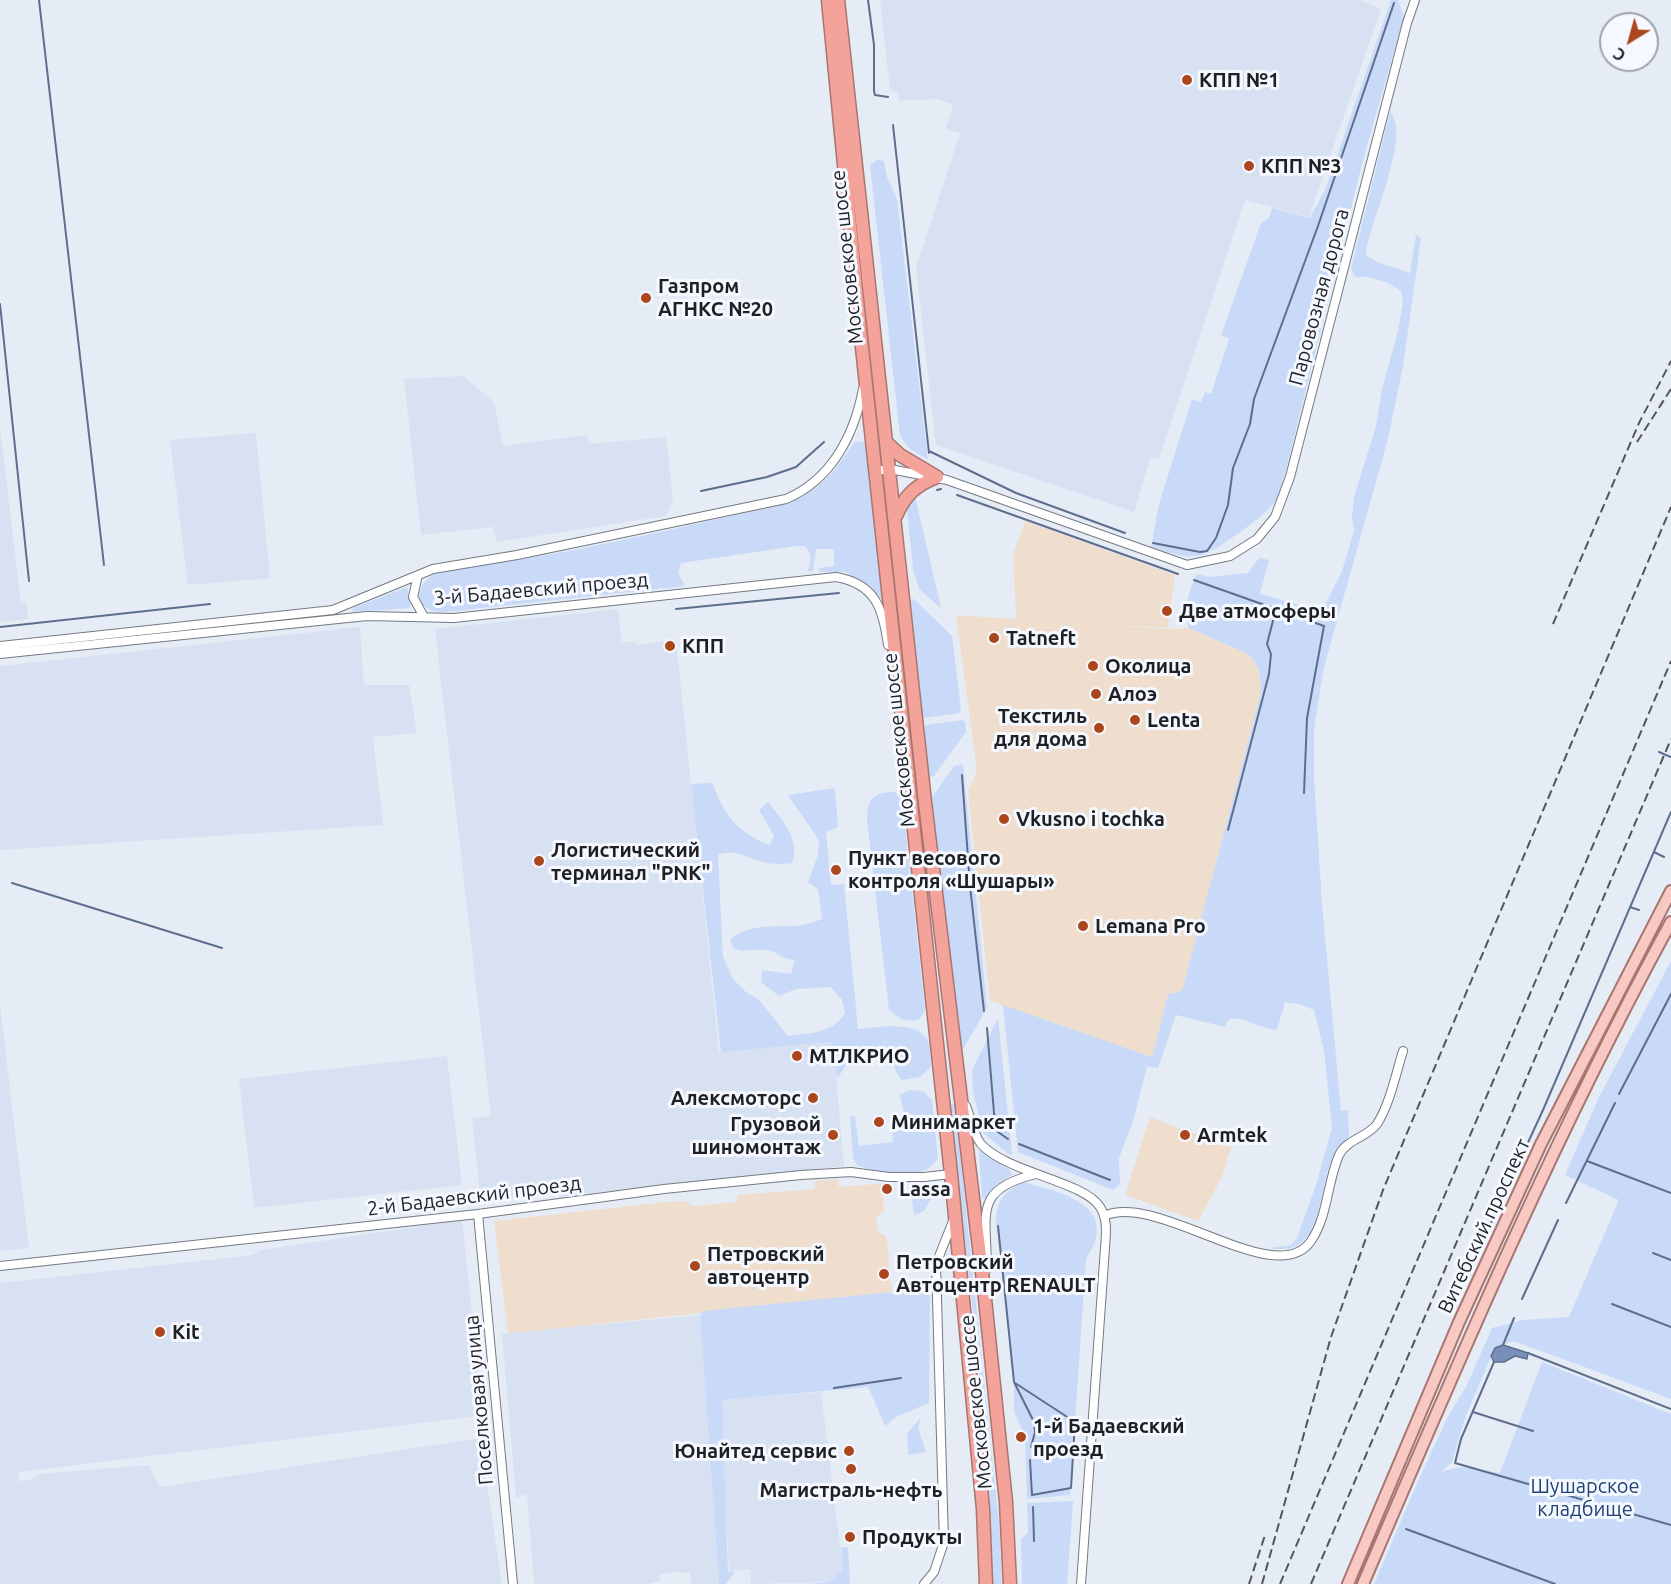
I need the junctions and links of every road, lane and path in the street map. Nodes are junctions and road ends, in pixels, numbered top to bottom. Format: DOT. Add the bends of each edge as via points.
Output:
graph roads {
  1 [pos="828,0"];
  2 [pos="838,0"];
  3 [pos="1415,0"];
  4 [pos="866,376"];
  5 [pos="887,442"];
  6 [pos="890,469"];
  7 [pos="876,471"];
  8 [pos="937,477"];
  9 [pos="896,517"];
  10 [pos="418,575"];
  11 [pos="424,617"];
  12 [pos="0,646"];
  13 [pos="0,654"];
  14 [pos="899,692"];
  15 [pos="1671,891"];
  16 [pos="1671,922"];
  17 [pos="1403,1051"];
  18 [pos="961,1100"];
  19 [pos="951,1174"];
  20 [pos="1036,1174"];
  21 [pos="478,1214"];
  22 [pos="1104,1216"];
  23 [pos="955,1217"];
  24 [pos="0,1266"];
  25 [pos="984,1288"];
  26 [pos="513,1584"];
  27 [pos="924,1584"];
  28 [pos="986,1584"];
  29 [pos="1010,1584"];
  30 [pos="1082,1584"];
  31 [pos="1348,1584"];
  32 [pos="1363,1584"];
  1 -- 4 [label="highway, Московское шоссе"];
  2 -- 5 [label="highway, Московское шоссе"];
  3 -- 8 [label="street, Паровозная дорога" via="1281,503 1257,539 1237,553 1187,565"];
  4 -- 7 [label="highway, Московское шоссе"];
  4 -- 10 [label="street, 3-й Бадаевский проезд" via="853,428 833,463 812,484 786,499 517,555 454,564"];
  5 -- 6 [label="highway, Московское шоссе"];
  5 -- 8 [label="highway" via="900,455"];
  6 -- 7 [label="street, Паровозная дорога"];
  6 -- 8 [label="street, Паровозная дорога"];
  6 -- 9 [label="highway, Московское шоссе"];
  7 -- 14 [label="highway, Московское шоссе"];
  8 -- 9 [label="highway" via="915,487"];
  9 -- 18 [label="highway, Московское шоссе"];
  10 -- 11 [label="street" via="413,597"];
  10 -- 12 [label="street, 3-й Бадаевский проезд" via="333,610"];
  11 -- 13 [label="street, 3-й Бадаевский проезд" via="367,616"];
  11 -- 14 [label="street, 3-й Бадаевский проезд" via="454,618 836,577 865,589 881,608"];
  14 -- 19 [label="highway, Московское шоссе"];
  15 -- 31 [label="main road, Витебский проспект" via="1537,1155 1459,1323"];
  16 -- 32 [label="main road, Витебский проспект" via="1581,1096 1504,1258"];
  17 -- 22 [label="street" via="1377,1125 1340,1153 1319,1225 1310,1243 1300,1251 1272,1256 1250,1251 1143,1212"];
  18 -- 20 [label="street" via="985,1148"];
  18 -- 25 [label="highway, Московское шоссе"];
  19 -- 21 [label="street, 2-й Бадаевский проезд" via="924,1178 851,1172 801,1175"];
  19 -- 23 [label="highway, Московское шоссе"];
  20 -- 22 [label="street" via="1090,1196"];
  20 -- 25 [label="street" via="1011,1181 993,1194 985,1223"];
  21 -- 24 [label="street, 2-й Бадаевский проезд"];
  21 -- 26 [label="street, Поселковая улица"];
  22 -- 30 [label="street"];
  23 -- 27 [label="street" via="936,1264 944,1542 934,1572"];
  23 -- 28 [label="highway, Московское шоссе" via="983,1509"];
  25 -- 29 [label="highway, Московское шоссе" via="1006,1503"];
}
